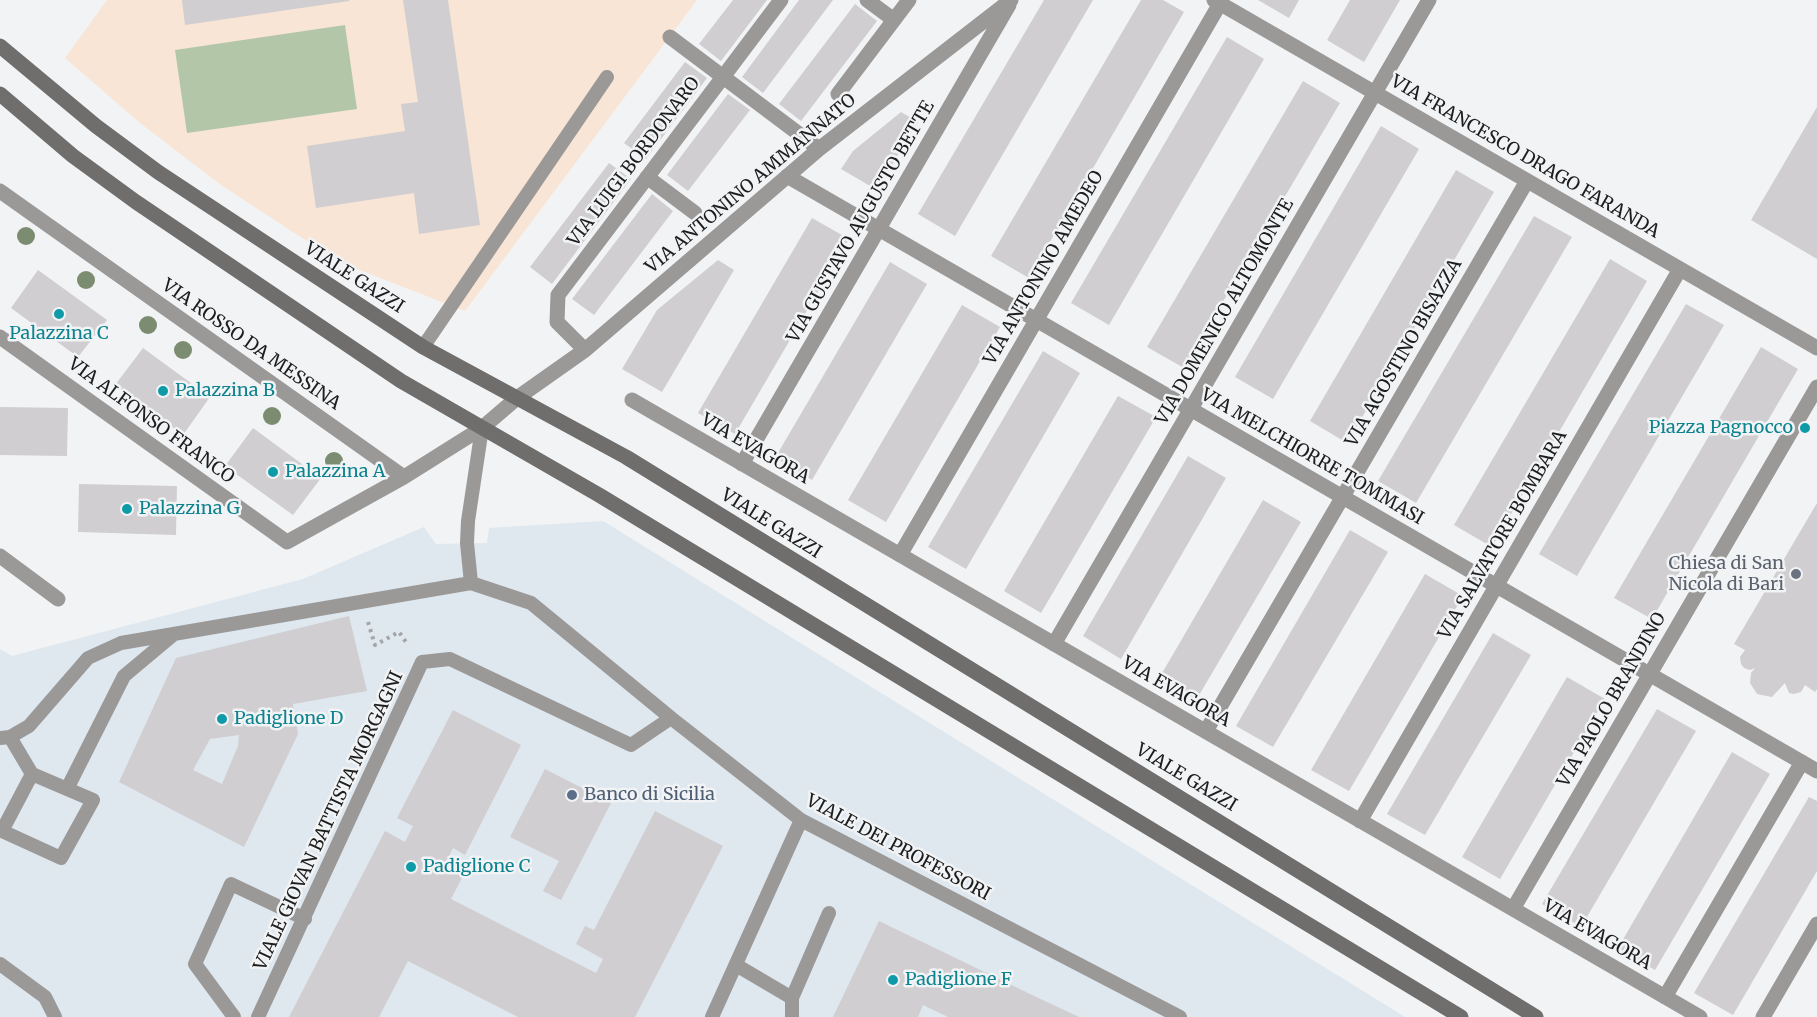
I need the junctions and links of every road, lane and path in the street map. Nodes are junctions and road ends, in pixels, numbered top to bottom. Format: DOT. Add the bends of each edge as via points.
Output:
graph roads {
  1 [pos="781,0"];
  2 [pos="867,0"];
  3 [pos="909,0"];
  4 [pos="1012,0"];
  5 [pos="1429,0"];
  6 [pos="1219,1"];
  7 [pos="894,20"];
  8 [pos="670,37"];
  9 [pos="0,46"];
  10 [pos="607,77"];
  11 [pos="723,77"];
  12 [pos="1375,93"];
  13 [pos="0,94"];
  14 [pos="838,94"];
  15 [pos="819,149"];
  16 [pos="787,176"];
  17 [pos="647,177"];
  18 [pos="1527,181"];
  19 [pos="0,191"];
  20 [pos="695,213"];
  21 [pos="879,230"];
  22 [pos="1680,269"];
  23 [pos="1036,320"];
  24 [pos="0,337"];
  25 [pos="423,347"];
  26 [pos="1817,348"];
  27 [pos="585,350"];
  28 [pos="1817,387"];
  29 [pos="518,398"];
  30 [pos="632,400"];
  31 [pos="1191,410"];
  32 [pos="482,428"];
  33 [pos="742,464"];
  34 [pos="404,477"];
  35 [pos="1342,497"];
  36 [pos="900,555"];
  37 [pos="0,556"];
  38 [pos="471,583"];
  39 [pos="1496,586"];
  40 [pos="58,599"];
  41 [pos="361,603"];
  42 [pos="174,634"];
  43 [pos="1054,644"];
  44 [pos="422,662"];
  45 [pos="1650,675"];
  46 [pos="671,718"];
  47 [pos="1206,731"];
  48 [pos="5,738"];
  49 [pos="1802,762"];
  50 [pos="1817,771"];
  51 [pos="32,774"];
  52 [pos="67,789"];
  53 [pos="801,819"];
  54 [pos="1360,821"];
  55 [pos="1513,909"];
  56 [pos="829,913"];
  57 [pos="305,919"];
  58 [pos="1817,924"];
  59 [pos="0,964"];
  60 [pos="736,965"];
  61 [pos="1665,997"];
  62 [pos="792,998"];
  63 [pos="55,1017"];
  64 [pos="234,1017"];
  65 [pos="258,1017"];
  66 [pos="712,1017"];
  67 [pos="792,1017"];
  68 [pos="1180,1017"];
  69 [pos="1461,1017"];
  70 [pos="1536,1017"];
  71 [pos="1700,1017"];
  72 [pos="1763,1017"];
  1 -- 11 [label="street, VIA LUIGI BORDONARO"];
  2 -- 7 [label="street"];
  3 -- 7 [label="street"];
  4 -- 15 [label="street, VIA ANTONINO AMMANNATO"];
  4 -- 21 [label="street, VIA GUSTAVO AUGUSTO BETTE"];
  5 -- 12 [label="street, VIA DOMENICO ALTOMONTE"];
  6 -- 12 [label="street, VIA FRANCESCO DRAGO FARANDA"];
  6 -- 23 [label="street, VIA ANTONINO AMEDEO"];
  7 -- 14 [label="street"];
  8 -- 11 [label="street"];
  9 -- 25 [label="main road, VIALE GAZZI" via="158,172"];
  10 -- 25 [label="lane"];
  11 -- 15 [label="street"];
  11 -- 17 [label="street, VIA LUIGI BORDONARO"];
  12 -- 18 [label="street, VIA FRANCESCO DRAGO FARANDA"];
  12 -- 31 [label="street, VIA DOMENICO ALTOMONTE"];
  13 -- 32 [label="main road" via="73,156 136,202 401,381"];
  15 -- 16 [label="street, VIA ANTONINO AMMANNATO"];
  16 -- 21 [label="street, VIA MELCHIORRE TOMMASI"];
  16 -- 27 [label="street, VIA ANTONINO AMMANNATO"];
  17 -- 20 [label="street"];
  17 -- 27 [label="street, VIA LUIGI BORDONARO" via="558,295 557,322"];
  18 -- 22 [label="street, VIA FRANCESCO DRAGO FARANDA"];
  18 -- 35 [label="street, VIA AGOSTINO BISAZZA"];
  19 -- 34 [label="street, VIA ROSSO DA MESSINA"];
  21 -- 23 [label="street, VIA MELCHIORRE TOMMASI"];
  21 -- 33 [label="street, VIA GUSTAVO AUGUSTO BETTE"];
  22 -- 26 [label="street, VIA FRANCESCO DRAGO FARANDA"];
  22 -- 39 [label="street, VIA SALVATORE BOMBARA"];
  23 -- 31 [label="street, VIA MELCHIORRE TOMMASI"];
  23 -- 36 [label="street, VIA ANTONINO AMEDEO"];
  24 -- 34 [label="street, VIA ALFONSO FRANCO" via="287,542"];
  25 -- 29 [label="main road, VIALE GAZZI"];
  27 -- 29 [label="street, VIA ANTONINO AMMANNATO"];
  28 -- 45 [label="street, VIA PAOLO BRANDINO"];
  29 -- 32 [label="street, VIA ANTONINO AMMANNATO"];
  29 -- 70 [label="main road, VIALE GAZZI" via="626,457"];
  30 -- 33 [label="street, VIA EVAGORA"];
  31 -- 35 [label="street, VIA MELCHIORRE TOMMASI"];
  31 -- 43 [label="street, VIA DOMENICO ALTOMONTE"];
  32 -- 34 [label="street"];
  32 -- 38 [label="lane" via="468,521"];
  32 -- 69 [label="main road"];
  33 -- 36 [label="street, VIA EVAGORA"];
  35 -- 39 [label="street, VIA MELCHIORRE TOMMASI"];
  35 -- 47 [label="street, VIA AGOSTINO BISAZZA"];
  36 -- 43 [label="street, VIA EVAGORA"];
  37 -- 40 [label="street"];
  38 -- 41 [label="lane"];
  38 -- 46 [label="lane, VIALE DEI PROFESSORI" via="531,603"];
  39 -- 45 [label="street, VIA MELCHIORRE TOMMASI"];
  39 -- 54 [label="street, VIA SALVATORE BOMBARA"];
  41 -- 42 [label="lane"];
  41 -- 44 [label="path" via="375,645 399,632"];
  42 -- 48 [label="lane" via="121,643 88,658 29,726"];
  42 -- 52 [label="lane" via="124,676"];
  43 -- 47 [label="street, VIA EVAGORA"];
  44 -- 46 [label="lane, VIALE GIOVAN BATTISTA MORGAGNI" via="450,659 631,745"];
  44 -- 57 [label="lane, VIALE GIOVAN BATTISTA MORGAGNI"];
  45 -- 49 [label="street, VIA MELCHIORRE TOMMASI"];
  45 -- 55 [label="street, VIA PAOLO BRANDINO"];
  46 -- 53 [label="lane, VIALE DEI PROFESSORI"];
  47 -- 54 [label="street, VIA EVAGORA"];
  48 -- 51 [label="lane"];
  49 -- 50 [label="street, VIA MELCHIORRE TOMMASI"];
  49 -- 61 [label="street"];
  51 -- 52 [label="lane"];
  51 -- 52 [label="lane" via="2,831 61,858 93,800"];
  53 -- 60 [label="lane"];
  53 -- 68 [label="lane, VIALE DEI PROFESSORI"];
  54 -- 55 [label="street, VIA EVAGORA"];
  55 -- 61 [label="street, VIA EVAGORA"];
  56 -- 62 [label="lane"];
  57 -- 64 [label="lane" via="231,884 195,964"];
  57 -- 65 [label="lane, VIALE GIOVAN BATTISTA MORGAGNI"];
  58 -- 72 [label="street"];
  59 -- 63 [label="lane" via="45,997"];
  60 -- 62 [label="lane"];
  60 -- 66 [label="lane"];
  61 -- 71 [label="street, VIA EVAGORA"];
  62 -- 67 [label="lane"];
}
